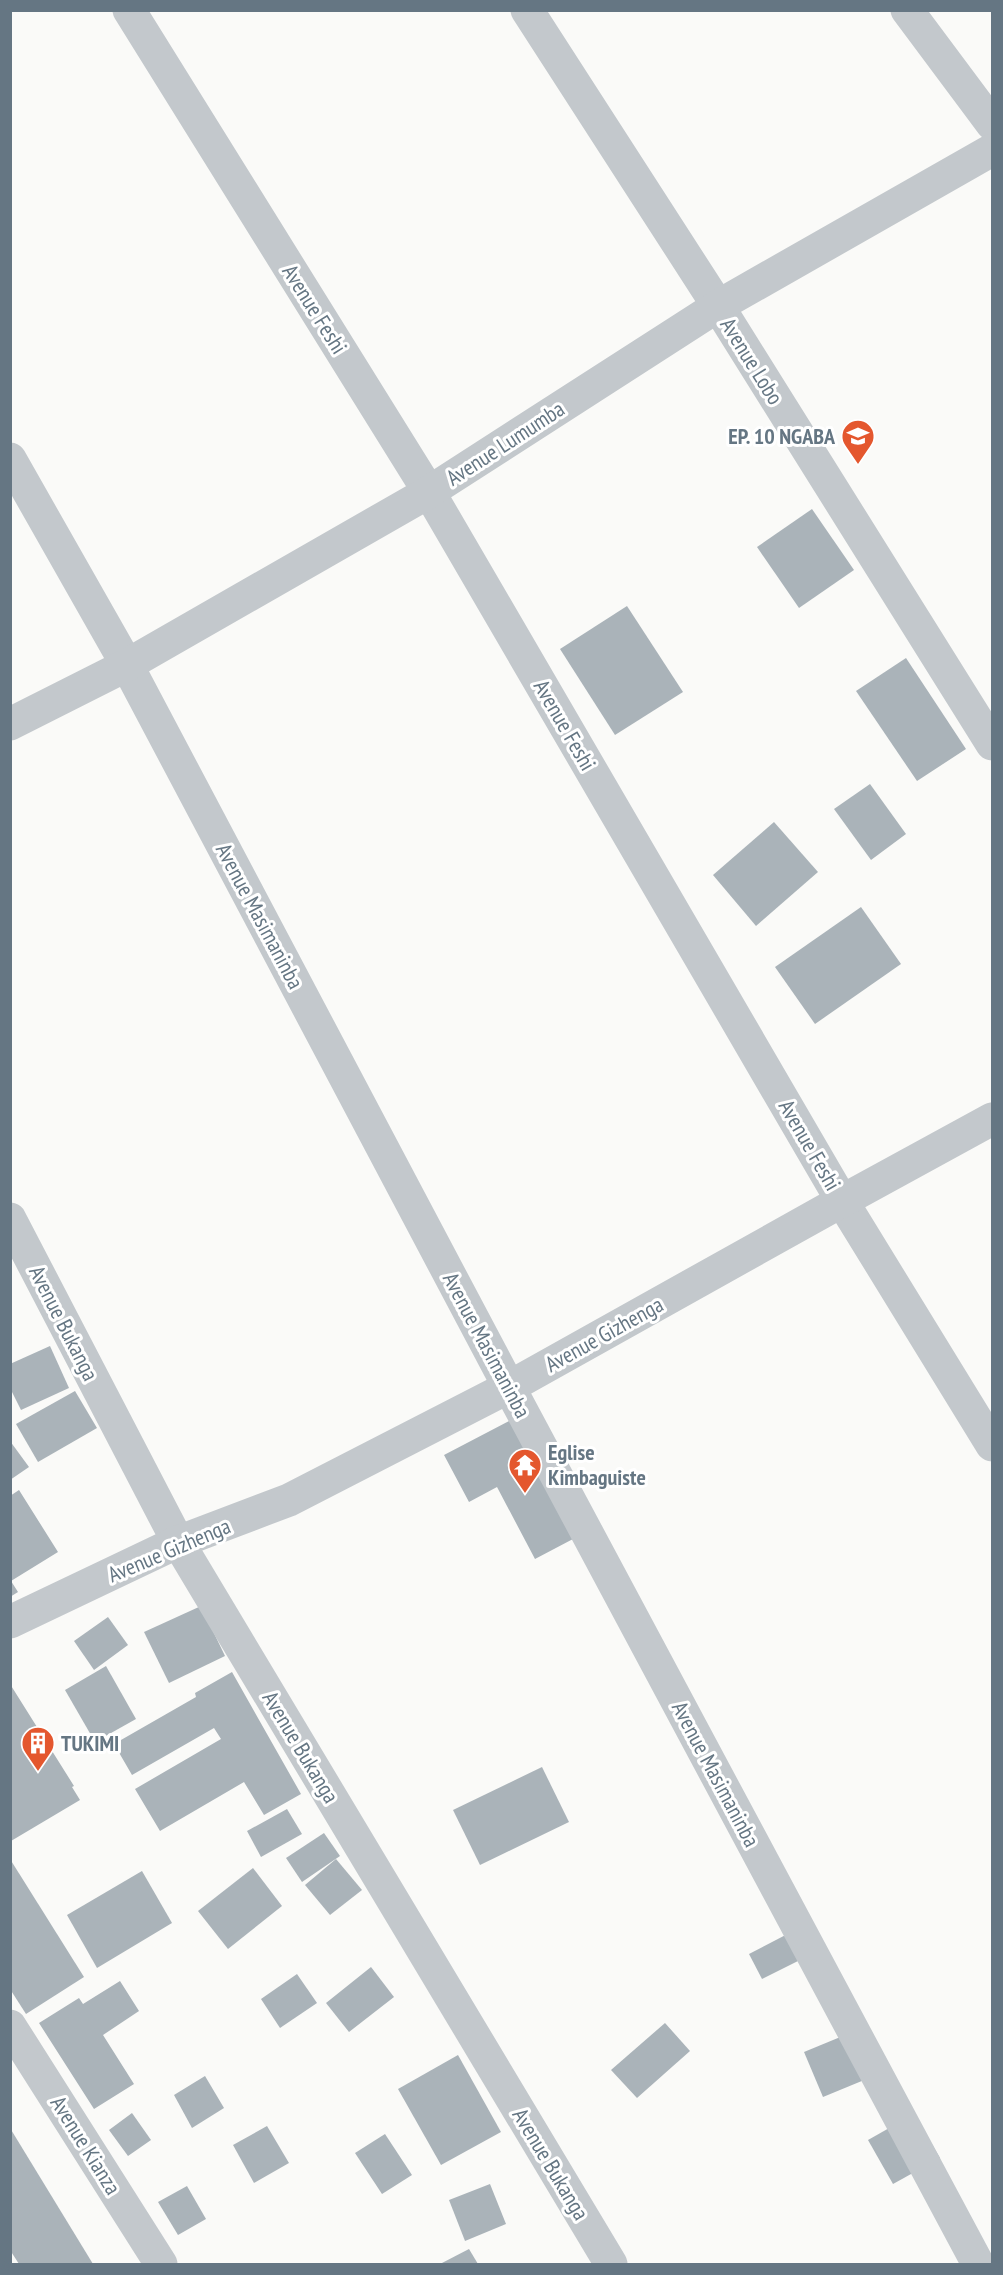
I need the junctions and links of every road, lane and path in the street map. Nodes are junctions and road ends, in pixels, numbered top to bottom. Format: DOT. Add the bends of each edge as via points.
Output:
graph roads {
  1 [pos="129,10"];
  2 [pos="527,10"];
  3 [pos="907,10"];
  4 [pos="993,124"];
  5 [pos="993,150"];
  6 [pos="718,306"];
  7 [pos="10,459"];
  8 [pos="429,492"];
  9 [pos="127,665"];
  10 [pos="10,724"];
  11 [pos="993,744"];
  12 [pos="993,1119"];
  13 [pos="842,1201"];
  14 [pos="10,1219"];
  15 [pos="509,1387"];
  16 [pos="993,1445"];
  17 [pos="178,1542"];
  18 [pos="10,1622"];
  19 [pos="10,2026"];
  20 [pos="161,2265"];
  21 [pos="611,2265"];
  22 [pos="978,2265"];
  1 -- 8 [label="street, Avenue Feshi"];
  2 -- 6 [label="street, Avenue Lobo"];
  3 -- 4 [label="street"];
  5 -- 6 [label="street, Avenue Lumumba"];
  6 -- 8 [label="street, Avenue Lumumba"];
  6 -- 11 [label="street, Avenue Lobo"];
  7 -- 9 [label="street, Avenue Masimaninba"];
  8 -- 9 [label="street, Avenue Lumumba"];
  8 -- 13 [label="street, Avenue Feshi"];
  9 -- 10 [label="street, Avenue Lumumba"];
  9 -- 15 [label="street, Avenue Masimaninba"];
  12 -- 13 [label="street, Avenue Gizhenga"];
  13 -- 15 [label="street, Avenue Gizhenga"];
  13 -- 16 [label="street, Avenue Feshi"];
  14 -- 17 [label="street, Avenue Bukanga"];
  15 -- 17 [label="street, Avenue Gizhenga" via="289,1500"];
  15 -- 22 [label="street, Avenue Masimaninba"];
  17 -- 18 [label="street, Avenue Gizhenga"];
  17 -- 21 [label="street, Avenue Bukanga"];
  19 -- 20 [label="street, Avenue Kianza"];
}
